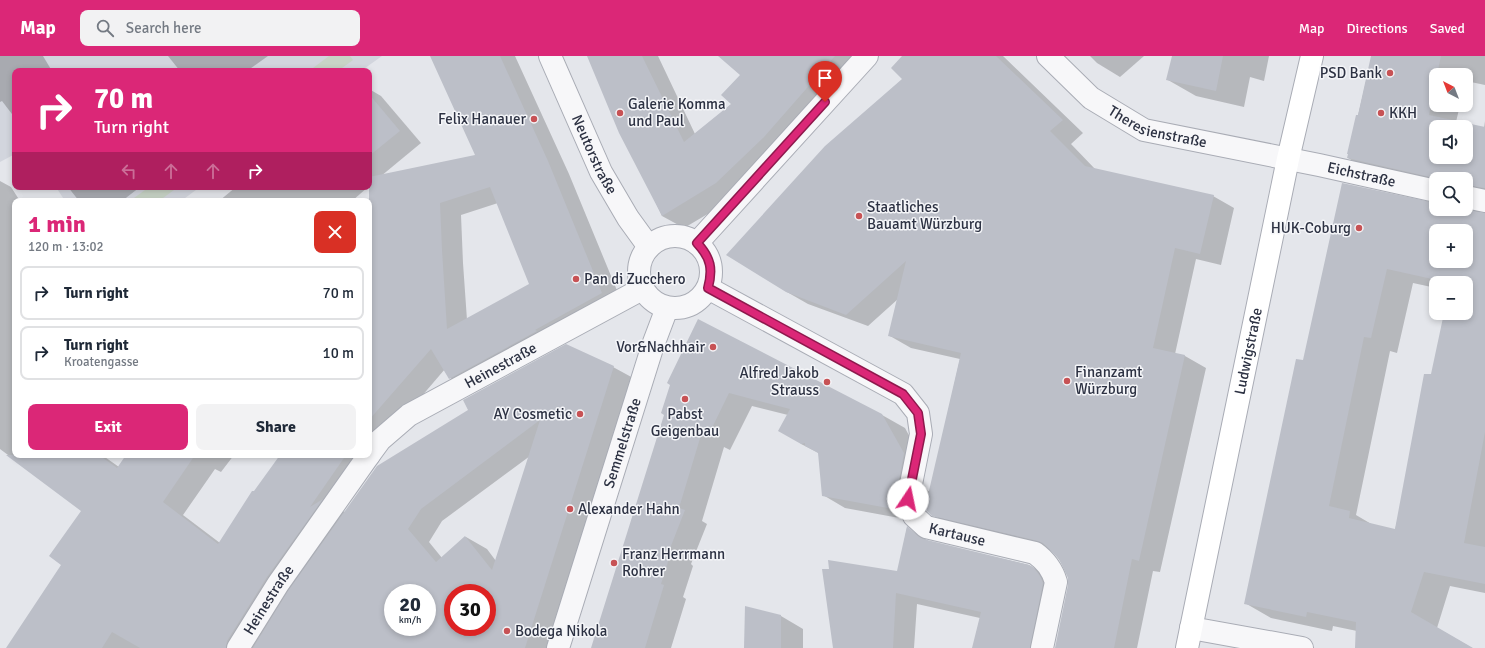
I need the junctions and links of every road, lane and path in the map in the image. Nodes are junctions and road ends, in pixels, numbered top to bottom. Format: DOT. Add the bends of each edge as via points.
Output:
graph roads {
  1 [pos="550,56"];
  2 [pos="867,56"];
  3 [pos="1048,56"];
  4 [pos="1312,56"];
  5 [pos="1288,159"];
  6 [pos="1429,189"];
  7 [pos="1473,198"];
  8 [pos="1485,201"];
  9 [pos="697,243"];
  10 [pos="649,247"];
  11 [pos="642,289"];
  12 [pos="704,293"];
  13 [pos="667,308"];
  14 [pos="372,451"];
  15 [pos="367,458"];
  16 [pos="1189,638"];
  17 [pos="238,648"];
  18 [pos="558,648"];
  19 [pos="1042,648"];
  20 [pos="1302,648"];
  1 -- 10 [label="street, Neutorstraße" via="601,172 628,218"];
  2 -- 9 [label="street"];
  3 -- 5 [label="street, Theresienstraße" via="1091,98 1144,130"];
  4 -- 5 [label="street, Ludwigstraße"];
  5 -- 6 [label="street, Eichstraße"];
  5 -- 16 [label="street, Ludwigstraße"];
  7 -- 8 [label="street"];
  9 -- 10 [label="street" via="686,237 672,236 660,239"];
  9 -- 12 [label="street" via="710,261 711,275"];
  10 -- 11 [label="street" via="641,258 638,271"];
  11 -- 13 [label="street" via="651,300"];
  11 -- 14 [label="street, Heinestraße" via="409,415 380,440"];
  12 -- 13 [label="street" via="690,305"];
  12 -- 19 [label="street, Kartause" via="903,394 918,413 921,434 908,499 914,516 926,527 1035,553 1049,565 1056,582"];
  13 -- 18 [label="street, Semmelstraße" via="653,345"];
  15 -- 17 [label="street, Heinestraße" via="278,584"];
  16 -- 20 [label="street"];
}
